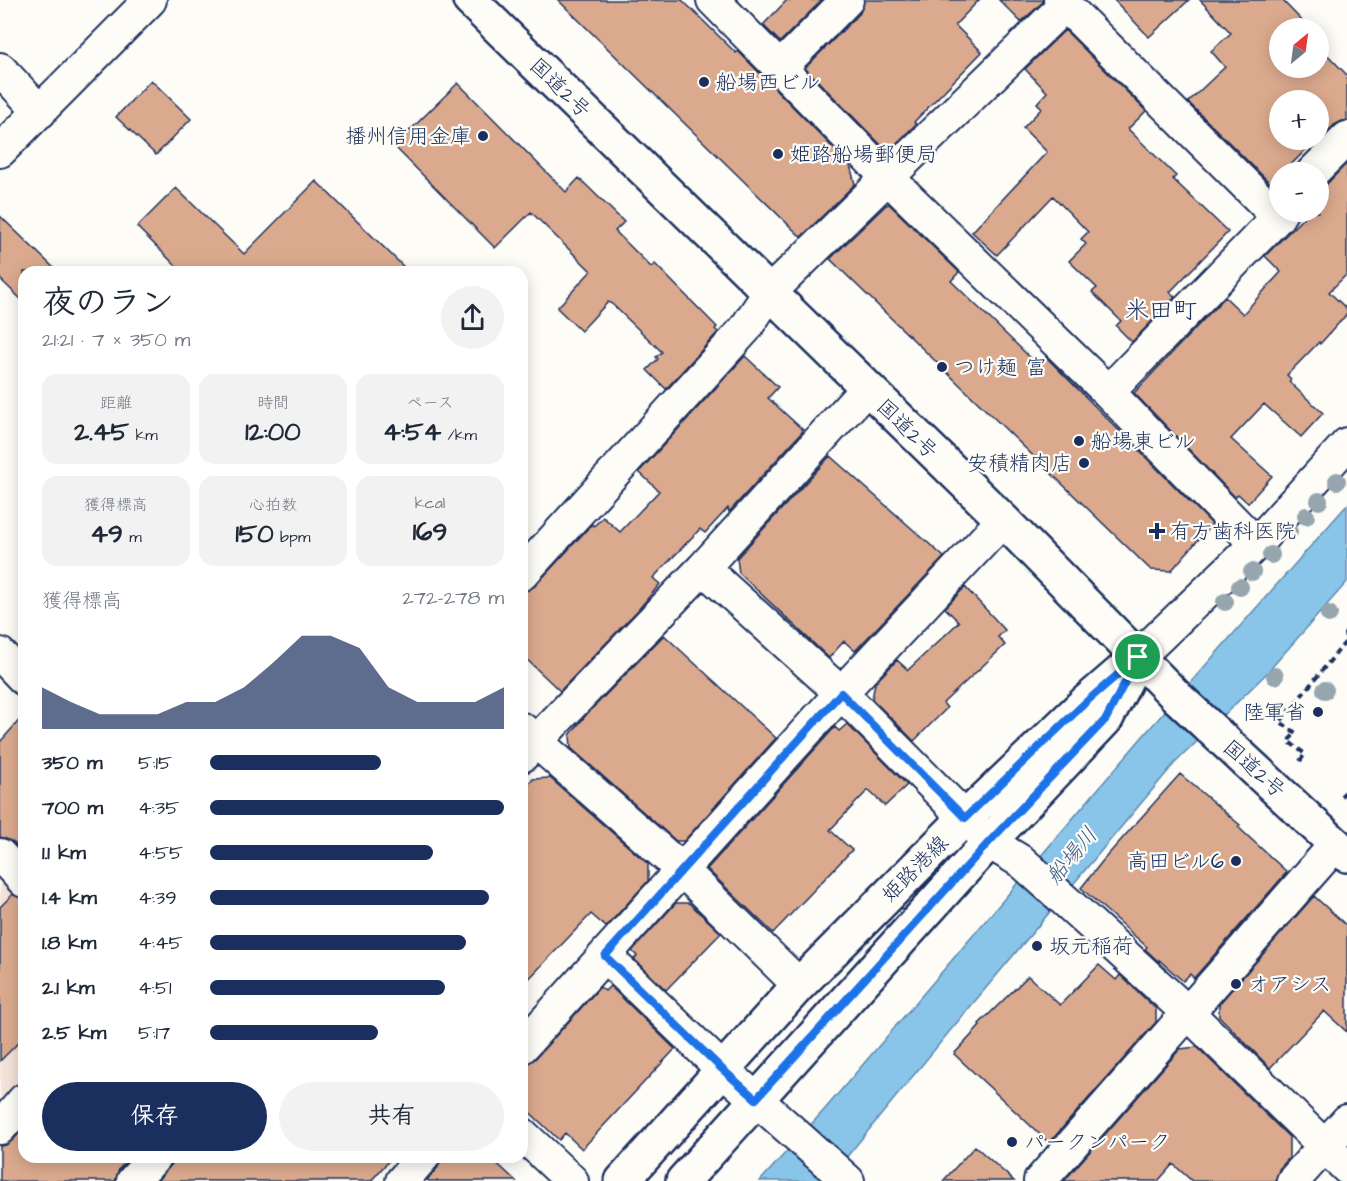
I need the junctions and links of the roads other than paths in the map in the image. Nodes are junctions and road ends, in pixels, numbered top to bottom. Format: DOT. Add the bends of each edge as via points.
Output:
graph roads {
  1 [pos="150,0"];
  2 [pos="470,0"];
  3 [pos="713,0"];
  4 [pos="847,0"];
  5 [pos="1062,3"];
  6 [pos="780,68"];
  7 [pos="0,69"];
  8 [pos="40,112"];
  9 [pos="1347,138"];
  10 [pos="0,151"];
  11 [pos="1323,162"];
  12 [pos="888,178"];
  13 [pos="1269,203"];
  14 [pos="1272,222"];
  15 [pos="770,293"];
  16 [pos="866,389"];
  17 [pos="1108,392"];
  18 [pos="1347,444"];
  19 [pos="1003,520"];
  20 [pos="1256,544"];
  21 [pos="528,567"];
  22 [pos="703,568"];
  23 [pos="0,654"];
  24 [pos="1138,657"];
  25 [pos="18,673"];
  26 [pos="841,693"];
  27 [pos="528,741"];
  28 [pos="528,743"];
  29 [pos="965,818"];
  30 [pos="989,842"];
  31 [pos="1341,850"];
  32 [pos="0,855"];
  33 [pos="681,869"];
  34 [pos="18,874"];
  35 [pos="605,956"];
  36 [pos="799,985"];
  37 [pos="1188,1013"];
  38 [pos="528,1040"];
  39 [pos="722,1069"];
  40 [pos="756,1099"];
  41 [pos="18,1107"];
  42 [pos="1347,1121"];
  43 [pos="0,1128"];
  44 [pos="528,1140"];
  45 [pos="1325,1146"];
  46 [pos="150,1163"];
  47 [pos="418,1163"];
  48 [pos="1347,1168"];
  49 [pos="134,1181"];
  50 [pos="402,1181"];
  51 [pos="572,1181"];
  52 [pos="622,1181"];
  53 [pos="683,1181"];
  54 [pos="848,1181"];
  55 [pos="1040,1181"];
  56 [pos="1293,1181"];
  1 -- 8 [label="street"];
  2 -- 15 [label="main road, 国道2号"];
  3 -- 6 [label="street"];
  4 -- 6 [label="street"];
  5 -- 12 [label="street"];
  5 -- 13 [label="street"];
  6 -- 12 [label="street"];
  7 -- 8 [label="street"];
  8 -- 10 [label="street"];
  9 -- 11 [label="street"];
  12 -- 15 [label="street"];
  12 -- 17 [label="street"];
  14 -- 17 [label="street"];
  15 -- 16 [label="main road, 国道2号"];
  15 -- 21 [label="street" via="745,329"];
  16 -- 19 [label="main road, 国道2号"];
  16 -- 22 [label="street"];
  17 -- 20 [label="street"];
  18 -- 20 [label="street"];
  19 -- 24 [label="main road, 国道2号"];
  19 -- 26 [label="street"];
  20 -- 24 [label="street"];
  22 -- 26 [label="street"];
  22 -- 27 [label="street"];
  23 -- 25 [label="street"];
  24 -- 29 [label="main road, 姫路港線"];
  24 -- 30 [label="main road, 姫路港線" via="1106,719"];
  24 -- 31 [label="main road, 国道2号"];
  26 -- 29 [label="street"];
  26 -- 33 [label="street"];
  28 -- 33 [label="street"];
  29 -- 30 [label="street"];
  29 -- 36 [label="main road, 姫路港線"];
  30 -- 37 [label="street" via="1022,862"];
  30 -- 40 [label="main road, 姫路港線"];
  31 -- 37 [label="street"];
  32 -- 34 [label="street"];
  33 -- 35 [label="street"];
  33 -- 36 [label="street"];
  35 -- 38 [label="street"];
  35 -- 39 [label="street"];
  36 -- 39 [label="main road, 姫路港線"];
  37 -- 45 [label="street"];
  37 -- 55 [label="street"];
  39 -- 40 [label="street"];
  39 -- 52 [label="main road, 姫路港線"];
  40 -- 53 [label="main road, 姫路港線"];
  40 -- 54 [label="street"];
  41 -- 43 [label="street"];
  42 -- 45 [label="street"];
  44 -- 51 [label="street"];
  45 -- 48 [label="street"];
  45 -- 56 [label="street"];
  46 -- 49 [label="street"];
  47 -- 50 [label="street"];
}
